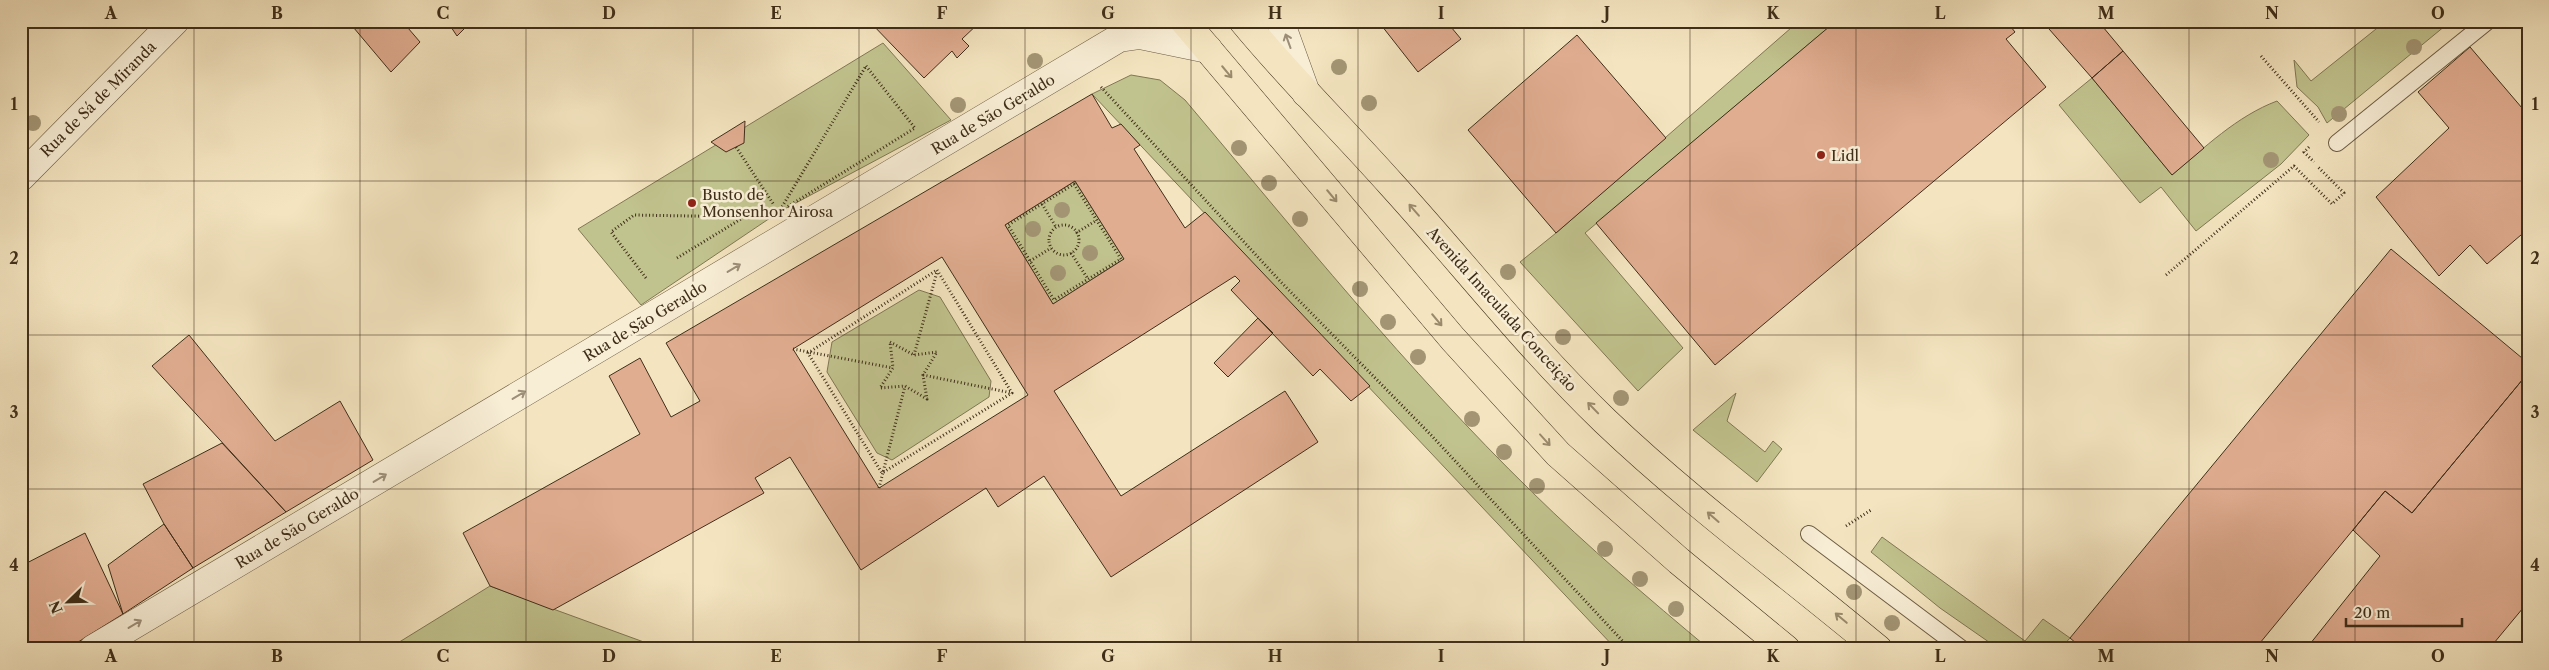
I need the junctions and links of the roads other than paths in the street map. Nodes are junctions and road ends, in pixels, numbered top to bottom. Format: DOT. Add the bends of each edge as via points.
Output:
graph roads {
  1 [pos="175,21"];
  2 [pos="1184,21"];
  3 [pos="1207,21"];
  4 [pos="1243,21"];
  5 [pos="1280,21"];
  6 [pos="2488,21"];
  7 [pos="1208,49"];
  8 [pos="1306,95"];
  9 [pos="2337,143"];
  10 [pos="21,177"];
  11 [pos="1810,534"];
  12 [pos="93,649"];
  13 [pos="1786,649"];
  14 [pos="1878,649"];
  15 [pos="1962,649"];
  1 -- 10 [label="street, Rua de Sá de Miranda"];
  2 -- 7 [label="main road"];
  3 -- 7 [label="main road"];
  4 -- 8 [label="main road, Avenida Imaculada Conceição"];
  8 -- 5 [label="street, one-way"];
  6 -- 9 [label="lane"];
  12 -- 7 [label="street, Rua de São Geraldo, one-way" via="1120,38 1140,35"];
  7 -- 13 [label="main road, one-way" via="1453,339 1558,454 1679,561"];
  14 -- 8 [label="main road, Avenida Imaculada Conceição, one-way" via="1735,536 1606,421 1529,343 1391,184"];
  11 -- 15 [label="lane"];
}
